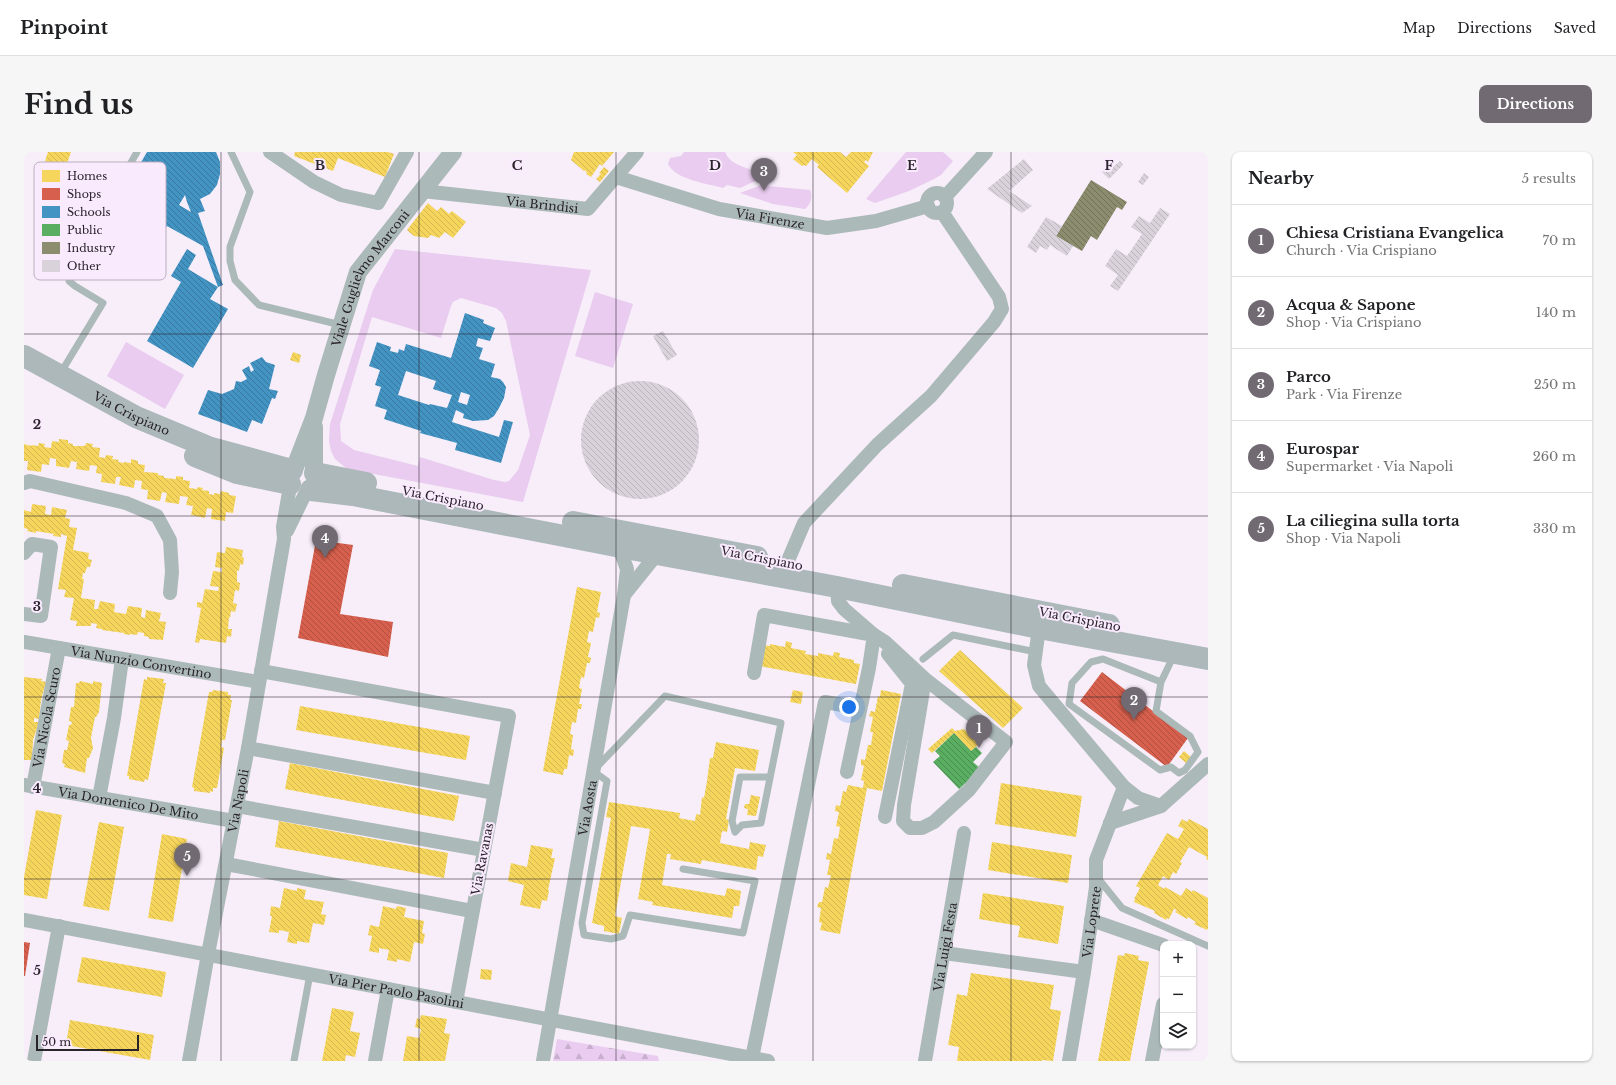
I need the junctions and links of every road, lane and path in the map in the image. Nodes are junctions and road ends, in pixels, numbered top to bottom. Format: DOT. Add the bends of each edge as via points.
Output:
graph roads {
  1 [pos="137,152"];
  2 [pos="231,152"];
  3 [pos="270,152"];
  4 [pos="407,152"];
  5 [pos="453,152"];
  6 [pos="637,152"];
  7 [pos="986,152"];
  8 [pos="131,162"];
  9 [pos="616,177"];
  10 [pos="422,191"];
  11 [pos="945,197"];
  12 [pos="928,206"];
  13 [pos="942,212"];
  14 [pos="69,280"];
  15 [pos="341,325"];
  16 [pos="24,356"];
  17 [pos="24,371"];
  18 [pos="59,375"];
  19 [pos="302,479"];
  20 [pos="24,483"];
  21 [pos="619,547"];
  22 [pos="24,553"];
  23 [pos="657,554"];
  24 [pos="787,563"];
  25 [pos="837,587"];
  26 [pos="170,593"];
  27 [pos="624,595"];
  28 [pos="24,614"];
  29 [pos="1039,628"];
  30 [pos="874,636"];
  31 [pos="24,642"];
  32 [pos="1208,644"];
  33 [pos="59,648"];
  34 [pos="1036,652"];
  35 [pos="1175,653"];
  36 [pos="122,659"];
  37 [pos="923,659"];
  38 [pos="1208,659"];
  39 [pos="754,673"];
  40 [pos="260,677"];
  41 [pos="925,679"];
  42 [pos="1161,682"];
  43 [pos="860,708"];
  44 [pos="509,716"];
  45 [pos="248,748"];
  46 [pos="1208,764"];
  47 [pos="593,771"];
  48 [pos="847,772"];
  49 [pos="770,777"];
  50 [pos="29,786"];
  51 [pos="1124,787"];
  52 [pos="495,793"];
  53 [pos="99,798"];
  54 [pos="236,806"];
  55 [pos="1161,806"];
  56 [pos="885,817"];
  57 [pos="234,821"];
  58 [pos="1110,823"];
  59 [pos="964,833"];
  60 [pos="484,850"];
  61 [pos="226,864"];
  62 [pos="683,869"];
  63 [pos="1096,876"];
  64 [pos="472,911"];
  65 [pos="24,920"];
  66 [pos="1091,920"];
  67 [pos="59,926"];
  68 [pos="1160,944"];
  69 [pos="1208,946"];
  70 [pos="944,953"];
  71 [pos="208,954"];
  72 [pos="1084,972"];
  73 [pos="310,974"];
  74 [pos="388,989"];
  75 [pos="456,1002"];
  76 [pos="1161,1013"];
  77 [pos="550,1020"];
  78 [pos="752,1058"];
  79 [pos="34,1061"];
  80 [pos="189,1061"];
  81 [pos="294,1061"];
  82 [pos="375,1061"];
  83 [pos="543,1061"];
  84 [pos="768,1061"];
  85 [pos="925,1061"];
  86 [pos="1068,1061"];
  87 [pos="1152,1061"];
  1 -- 8 [label="lane"];
  2 -- 15 [label="lane" via="250,192 230,247 230,261 235,280 259,305"];
  3 -- 4 [label="street" via="314,182 340,195 378,203"];
  5 -- 10 [label="street, Viale Guglielmo Marconi"];
  6 -- 9 [label="street, Via Brindisi"];
  7 -- 11 [label="street"];
  9 -- 10 [label="street, Via Brindisi" via="588,210"];
  9 -- 12 [label="street, Via Firenze" via="719,209 827,228 876,220"];
  10 -- 15 [label="street, Viale Guglielmo Marconi" via="358,272"];
  11 -- 12 [label="street" via="940,193 933,194 928,199"];
  11 -- 13 [label="street" via="946,208"];
  12 -- 13 [label="street" via="931,211"];
  13 -- 24 [label="street" via="1000,297 1002,309 994,322 931,396 877,445 804,523"];
  14 -- 18 [label="lane" via="103,303"];
  15 -- 19 [label="street, Viale Guglielmo Marconi" via="314,418"];
  16 -- 18 [label="main road, Via Crispiano"];
  17 -- 19 [label="main road, Via Crispiano" via="165,444 237,473"];
  18 -- 19 [label="main road, Via Crispiano" via="136,417 196,443"];
  19 -- 21 [label="main road, Via Crispiano" via="353,495"];
  19 -- 24 [label="main road, Via Crispiano"];
  19 -- 40 [label="street, Via Napoli" via="284,538"];
  20 -- 26 [label="street" via="30,481 126,503 157,516 170,540"];
  21 -- 23 [label="main road, Via Crispiano"];
  21 -- 27 [label="street, Via Aosta" via="627,569"];
  22 -- 28 [label="street" via="32,544 51,547 41,616"];
  23 -- 25 [label="main road, Via Crispiano"];
  23 -- 27 [label="street"];
  24 -- 32 [label="main road, Via Crispiano"];
  25 -- 29 [label="main road, Via Crispiano"];
  25 -- 30 [label="street" via="838,601 844,609"];
  27 -- 47 [label="street, Via Aosta"];
  29 -- 34 [label="street, Via Crispiano"];
  29 -- 35 [label="main road, Via Crispiano"];
  30 -- 39 [label="street" via="764,615"];
  30 -- 41 [label="street" via="885,642"];
  30 -- 43 [label="street"];
  30 -- 56 [label="street" via="912,684"];
  31 -- 33 [label="street, Via Nunzio Convertino"];
  33 -- 36 [label="street, Via Nunzio Convertino"];
  33 -- 50 [label="street, Via Nicola Scuro"];
  34 -- 37 [label="lane" via="953,635"];
  34 -- 51 [label="street, Via Crispiano" via="1034,665 1039,686"];
  35 -- 38 [label="main road, Via Crispiano"];
  35 -- 42 [label="lane"];
  36 -- 40 [label="street, Via Nunzio Convertino"];
  36 -- 53 [label="street"];
  40 -- 44 [label="street, Via Nunzio Convertino"];
  40 -- 45 [label="street, Via Napoli"];
  41 -- 41 [label="street" via="902,821 910,828 922,828 934,822 964,796 1006,742"];
  42 -- 42 [label="lane" via="1103,659 1091,662 1072,683 1069,704 1160,770 1171,767 1179,773 1185,770 1198,752 1190,736 1156,711"];
  43 -- 48 [label="street"];
  43 -- 78 [label="street" via="825,702"];
  44 -- 52 [label="street, Via Ravanas"];
  45 -- 52 [label="street"];
  45 -- 54 [label="street, Via Napoli"];
  46 -- 55 [label="street"];
  47 -- 49 [label="lane" via="665,696 781,723"];
  47 -- 62 [label="lane" via="606,781 582,923 584,935 611,939 623,936 630,915 743,932 756,881"];
  47 -- 77 [label="street, Via Aosta"];
  49 -- 49 [label="lane" via="761,823 742,825 735,832 732,821 740,777"];
  50 -- 53 [label="street, Via Domenico De Mito"];
  51 -- 55 [label="street, Via Crispiano" via="1138,798"];
  51 -- 58 [label="street, Via Loprete"];
  52 -- 60 [label="street, Via Ravanas"];
  53 -- 57 [label="street, Via Domenico De Mito"];
  54 -- 57 [label="street, Via Napoli"];
  54 -- 60 [label="street"];
  55 -- 58 [label="street"];
  57 -- 61 [label="street, Via Napoli"];
  58 -- 63 [label="street, Via Loprete" via="1096,860"];
  59 -- 70 [label="street, Via Luigi Festa"];
  60 -- 64 [label="street, Via Ravanas"];
  61 -- 64 [label="street"];
  61 -- 71 [label="street, Via Napoli"];
  63 -- 66 [label="street, Via Loprete"];
  63 -- 69 [label="lane" via="1122,908"];
  64 -- 75 [label="street, Via Ravanas"];
  65 -- 67 [label="street, Via Pier Paolo Pasolini"];
  66 -- 68 [label="street"];
  66 -- 72 [label="street, Via Loprete"];
  67 -- 71 [label="street, Via Pier Paolo Pasolini"];
  67 -- 79 [label="street"];
  70 -- 72 [label="street"];
  70 -- 85 [label="street, Via Luigi Festa"];
  71 -- 73 [label="street, Via Pier Paolo Pasolini"];
  71 -- 80 [label="street, Via Napoli"];
  72 -- 86 [label="street, Via Loprete"];
  73 -- 74 [label="street, Via Pier Paolo Pasolini"];
  73 -- 81 [label="lane"];
  74 -- 75 [label="street, Via Pier Paolo Pasolini"];
  74 -- 82 [label="street"];
  75 -- 77 [label="street, Via Pier Paolo Pasolini"];
  76 -- 87 [label="street"];
  77 -- 78 [label="street, Via Pier Paolo Pasolini"];
  77 -- 83 [label="street, Via Aosta"];
  78 -- 84 [label="street, Via Pier Paolo Pasolini"];
}
